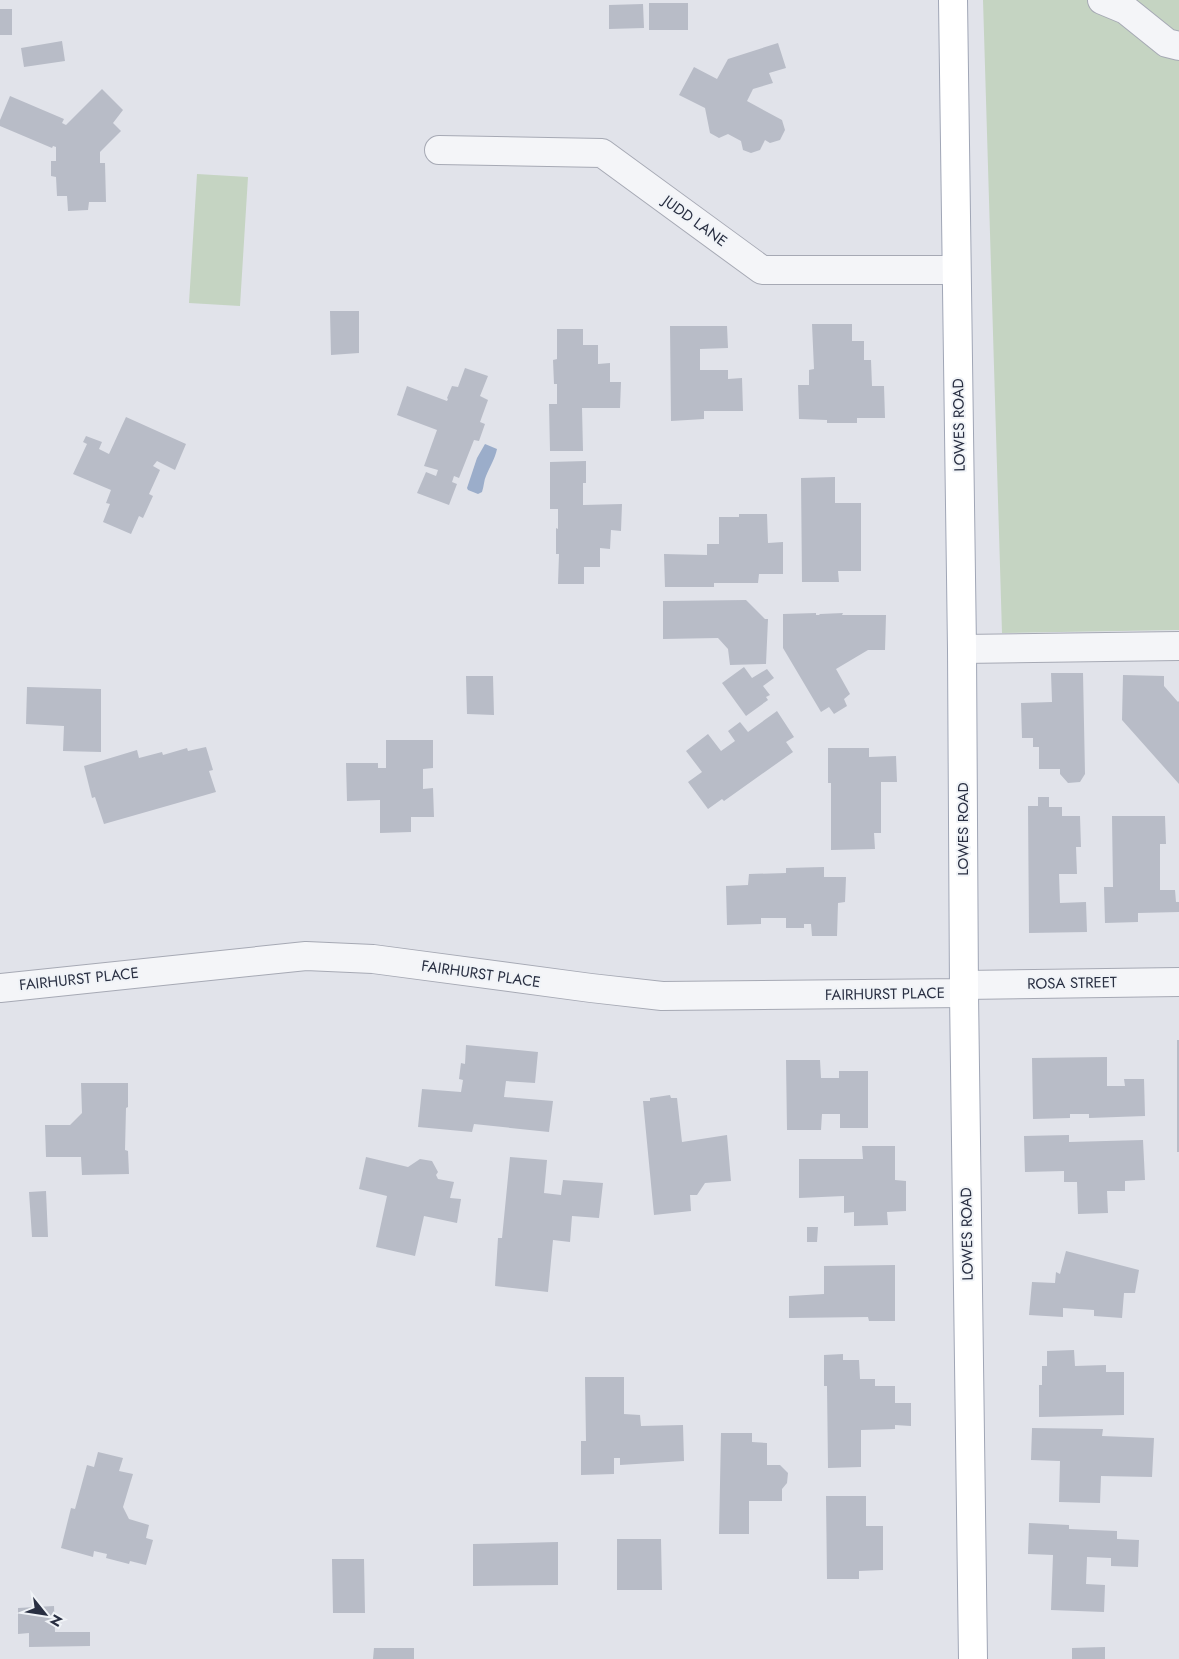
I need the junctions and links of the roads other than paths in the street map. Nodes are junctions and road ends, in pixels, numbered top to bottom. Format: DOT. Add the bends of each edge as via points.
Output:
graph roads {
  1 [pos="953,0"];
  2 [pos="1102,0"];
  3 [pos="1179,46"];
  4 [pos="439,150"];
  5 [pos="956,270"];
  6 [pos="1179,646"];
  7 [pos="962,649"];
  8 [pos="1179,982"];
  9 [pos="0,988"];
  10 [pos="964,989"];
  11 [pos="973,1659"];
  1 -- 5 [label="main road, LOWES ROAD"];
  2 -- 3 [label="street" via="1126,10 1167,43"];
  4 -- 5 [label="street, JUDD LANE" via="602,153 762,270"];
  5 -- 7 [label="main road, LOWES ROAD"];
  6 -- 7 [label="street"];
  7 -- 10 [label="main road, LOWES ROAD"];
  8 -- 10 [label="street, ROSA STREET"];
  9 -- 10 [label="street, FAIRHURST PLACE" via="306,956 373,959 662,996"];
  10 -- 11 [label="main road, LOWES ROAD"];
}
